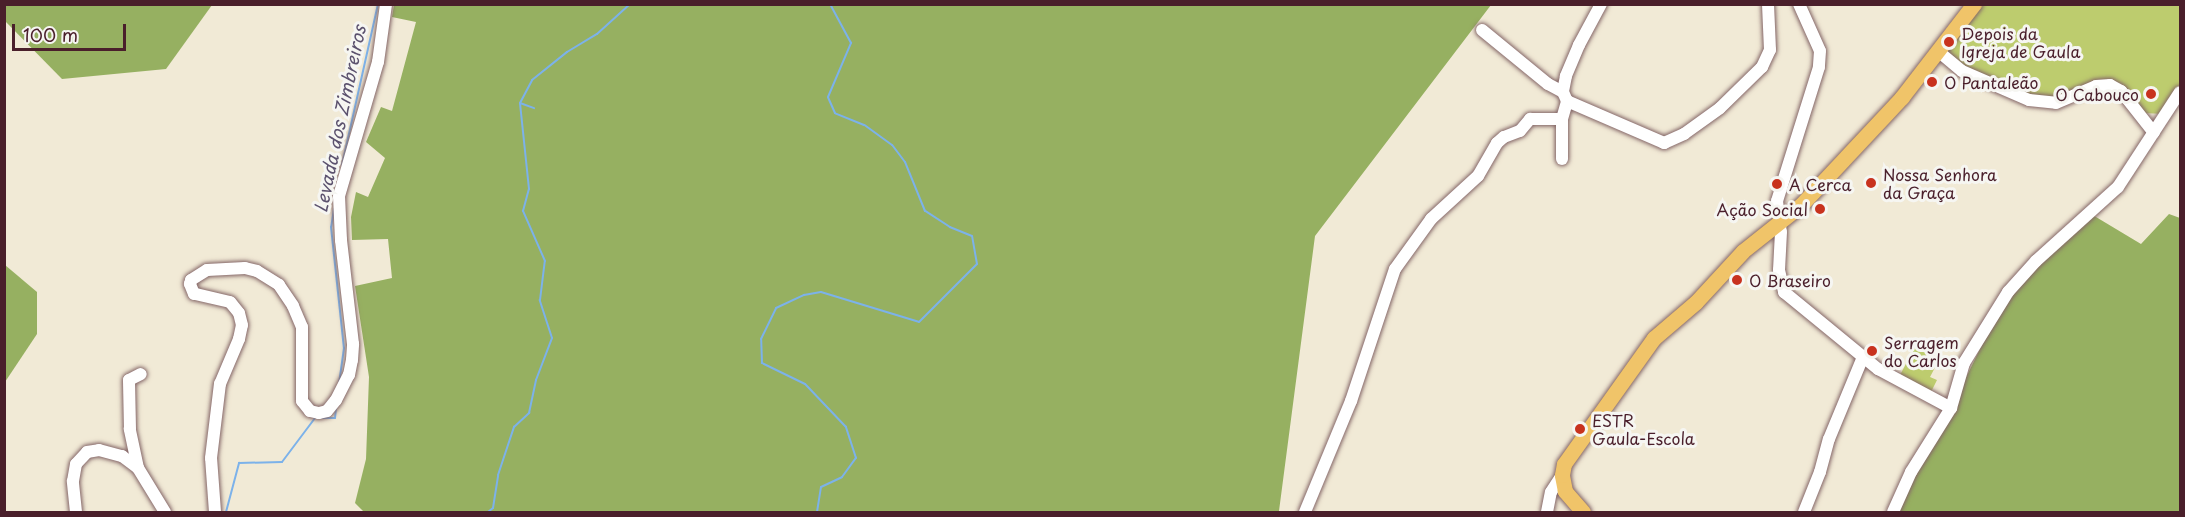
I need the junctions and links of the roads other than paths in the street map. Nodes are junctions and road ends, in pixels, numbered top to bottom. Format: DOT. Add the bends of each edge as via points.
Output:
graph roads {
  1 [pos="386,4"];
  2 [pos="1601,4"];
  3 [pos="1768,4"];
  4 [pos="1798,4"];
  5 [pos="1974,4"];
  6 [pos="1482,30"];
  7 [pos="1938,51"];
  8 [pos="2181,92"];
  9 [pos="1565,96"];
  10 [pos="1562,118"];
  11 [pos="2154,133"];
  12 [pos="1562,159"];
  13 [pos="1779,223"];
  14 [pos="1863,357"];
  15 [pos="141,374"];
  16 [pos="1952,408"];
  17 [pos="138,468"];
  18 [pos="1562,475"];
  19 [pos="76,513"];
  20 [pos="165,513"];
  21 [pos="215,513"];
  22 [pos="1305,513"];
  23 [pos="1547,513"];
  24 [pos="1583,513"];
  25 [pos="1804,513"];
  26 [pos="1893,513"];
  1 -- 21 [label="street" via="378,62 339,196 340,240 353,344 349,375 327,411 310,411 302,401 302,327 279,285 245,268 207,270 191,280 194,294 230,302 242,324 220,384 211,458"];
  2 -- 9 [label="street" via="1566,76"];
  3 -- 9 [label="street" via="1768,59 1720,108 1673,141 1664,143"];
  4 -- 13 [label="street" via="1820,51 1819,67 1777,201"];
  5 -- 7 [label="main road"];
  6 -- 9 [label="street"];
  7 -- 11 [label="street" via="1962,71 2029,100 2056,103 2096,86 2110,85 2121,91"];
  7 -- 13 [label="main road" via="1902,97 1802,204"];
  8 -- 11 [label="street"];
  9 -- 10 [label="street"];
  10 -- 12 [label="street"];
  10 -- 22 [label="street" via="1530,119 1517,133 1497,143 1478,176 1431,219 1395,268 1351,401"];
  11 -- 16 [label="street" via="2118,187 2036,261 2008,292 1964,363"];
  13 -- 14 [label="street" via="1779,270 1784,292"];
  13 -- 18 [label="main road" via="1743,251 1696,302 1654,338 1569,454"];
  14 -- 16 [label="street" via="1891,377"];
  14 -- 25 [label="street" via="1828,439"];
  15 -- 17 [label="street" via="129,380 130,429"];
  16 -- 26 [label="street" via="1911,472"];
  17 -- 19 [label="street" via="123,456 107,451 83,454 74,470"];
  17 -- 20 [label="street"];
  18 -- 23 [label="street" via="1551,492"];
  18 -- 24 [label="main road" via="1564,491"];
}
